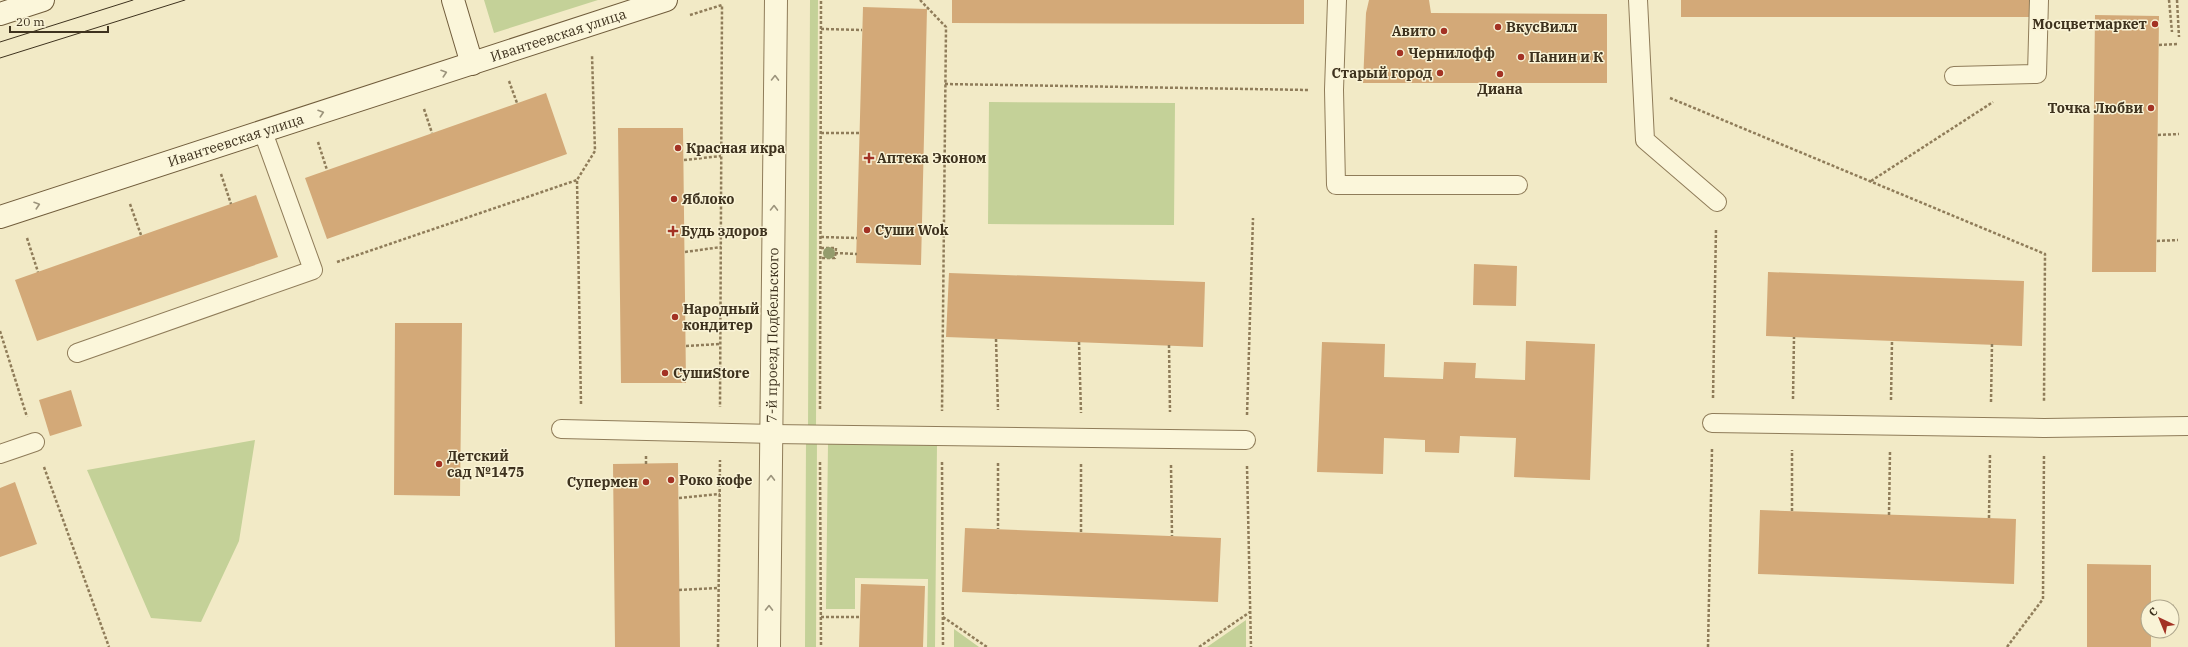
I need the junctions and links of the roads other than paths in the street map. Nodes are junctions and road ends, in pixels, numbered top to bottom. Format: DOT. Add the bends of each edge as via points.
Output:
graph roads {
  1 [pos="44,0"];
  2 [pos="453,0"];
  3 [pos="666,0"];
  4 [pos="776,0"];
  5 [pos="1337,0"];
  6 [pos="1638,0"];
  7 [pos="2039,0"];
  8 [pos="0,14"];
  9 [pos="472,64"];
  10 [pos="1954,76"];
  11 [pos="263,132"];
  12 [pos="1518,185"];
  13 [pos="1717,202"];
  14 [pos="0,216"];
  15 [pos="77,353"];
  16 [pos="1712,423"];
  17 [pos="2188,426"];
  18 [pos="561,429"];
  19 [pos="771,434"];
  20 [pos="1246,440"];
  21 [pos="35,442"];
  22 [pos="0,454"];
  23 [pos="769,647"];
  1 -- 8 [label="street"];
  2 -- 9 [label="street, Ивантеевская улица"];
  3 -- 9 [label="street, Ивантеевская улица"];
  19 -- 4 [label="street, 7-й проезд Подбельского, one-way"];
  5 -- 12 [label="lane" via="1334,90 1336,185"];
  6 -- 13 [label="lane" via="1645,140"];
  7 -- 10 [label="lane" via="2038,74"];
  11 -- 9 [label="street, Ивантеевская улица, one-way"];
  14 -- 11 [label="street, Ивантеевская улица, one-way"];
  11 -- 15 [label="lane" via="313,270"];
  16 -- 17 [label="lane" via="2044,428"];
  18 -- 19 [label="lane"];
  19 -- 20 [label="lane"];
  23 -- 19 [label="street, 7-й проезд Подбельского, one-way"];
  21 -- 22 [label="lane"];
}
